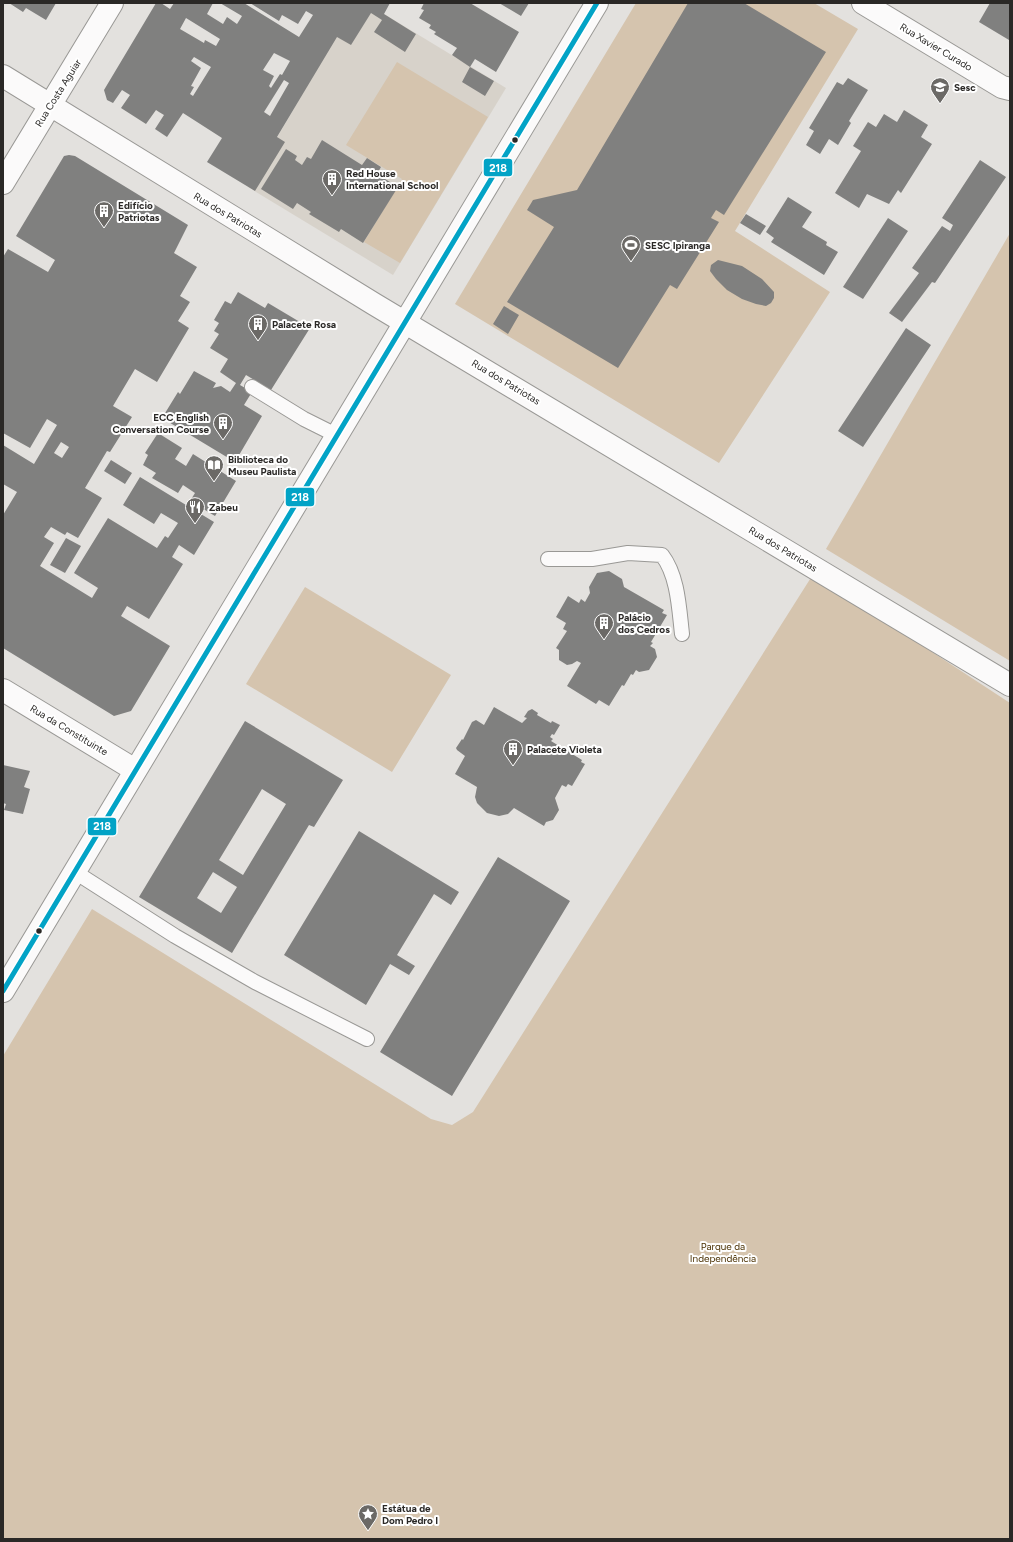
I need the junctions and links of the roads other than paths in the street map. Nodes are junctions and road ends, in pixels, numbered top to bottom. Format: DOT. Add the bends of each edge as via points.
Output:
graph roads {
  1 [pos="112,3"];
  2 [pos="596,3"];
  3 [pos="863,3"];
  4 [pos="3,76"];
  5 [pos="1010,89"];
  6 [pos="50,106"];
  7 [pos="3,183"];
  8 [pos="405,321"];
  9 [pos="252,386"];
  10 [pos="336,436"];
  11 [pos="548,559"];
  12 [pos="682,634"];
  13 [pos="1010,686"];
  14 [pos="3,690"];
  15 [pos="134,770"];
  16 [pos="75,872"];
  17 [pos="3,991"];
  18 [pos="367,1039"];
  1 -- 6 [label="main road, Rua Costa Aguiar"];
  2 -- 8 [label="main road"];
  3 -- 5 [label="main road, Rua Xavier Curado" via="1002,87"];
  4 -- 6 [label="main road, Rua dos Patriotas"];
  6 -- 7 [label="main road, Rua Costa Aguiar"];
  6 -- 8 [label="main road, Rua dos Patriotas"];
  8 -- 10 [label="main road"];
  8 -- 13 [label="main road, Rua dos Patriotas"];
  9 -- 10 [label="lane"];
  10 -- 15 [label="main road"];
  11 -- 12 [label="lane" via="592,559 628,553 662,555 670,565 673,576"];
  14 -- 15 [label="main road, Rua da Constituinte"];
  15 -- 16 [label="main road"];
  16 -- 17 [label="main road"];
  16 -- 18 [label="lane" via="175,936 255,982"];
}
